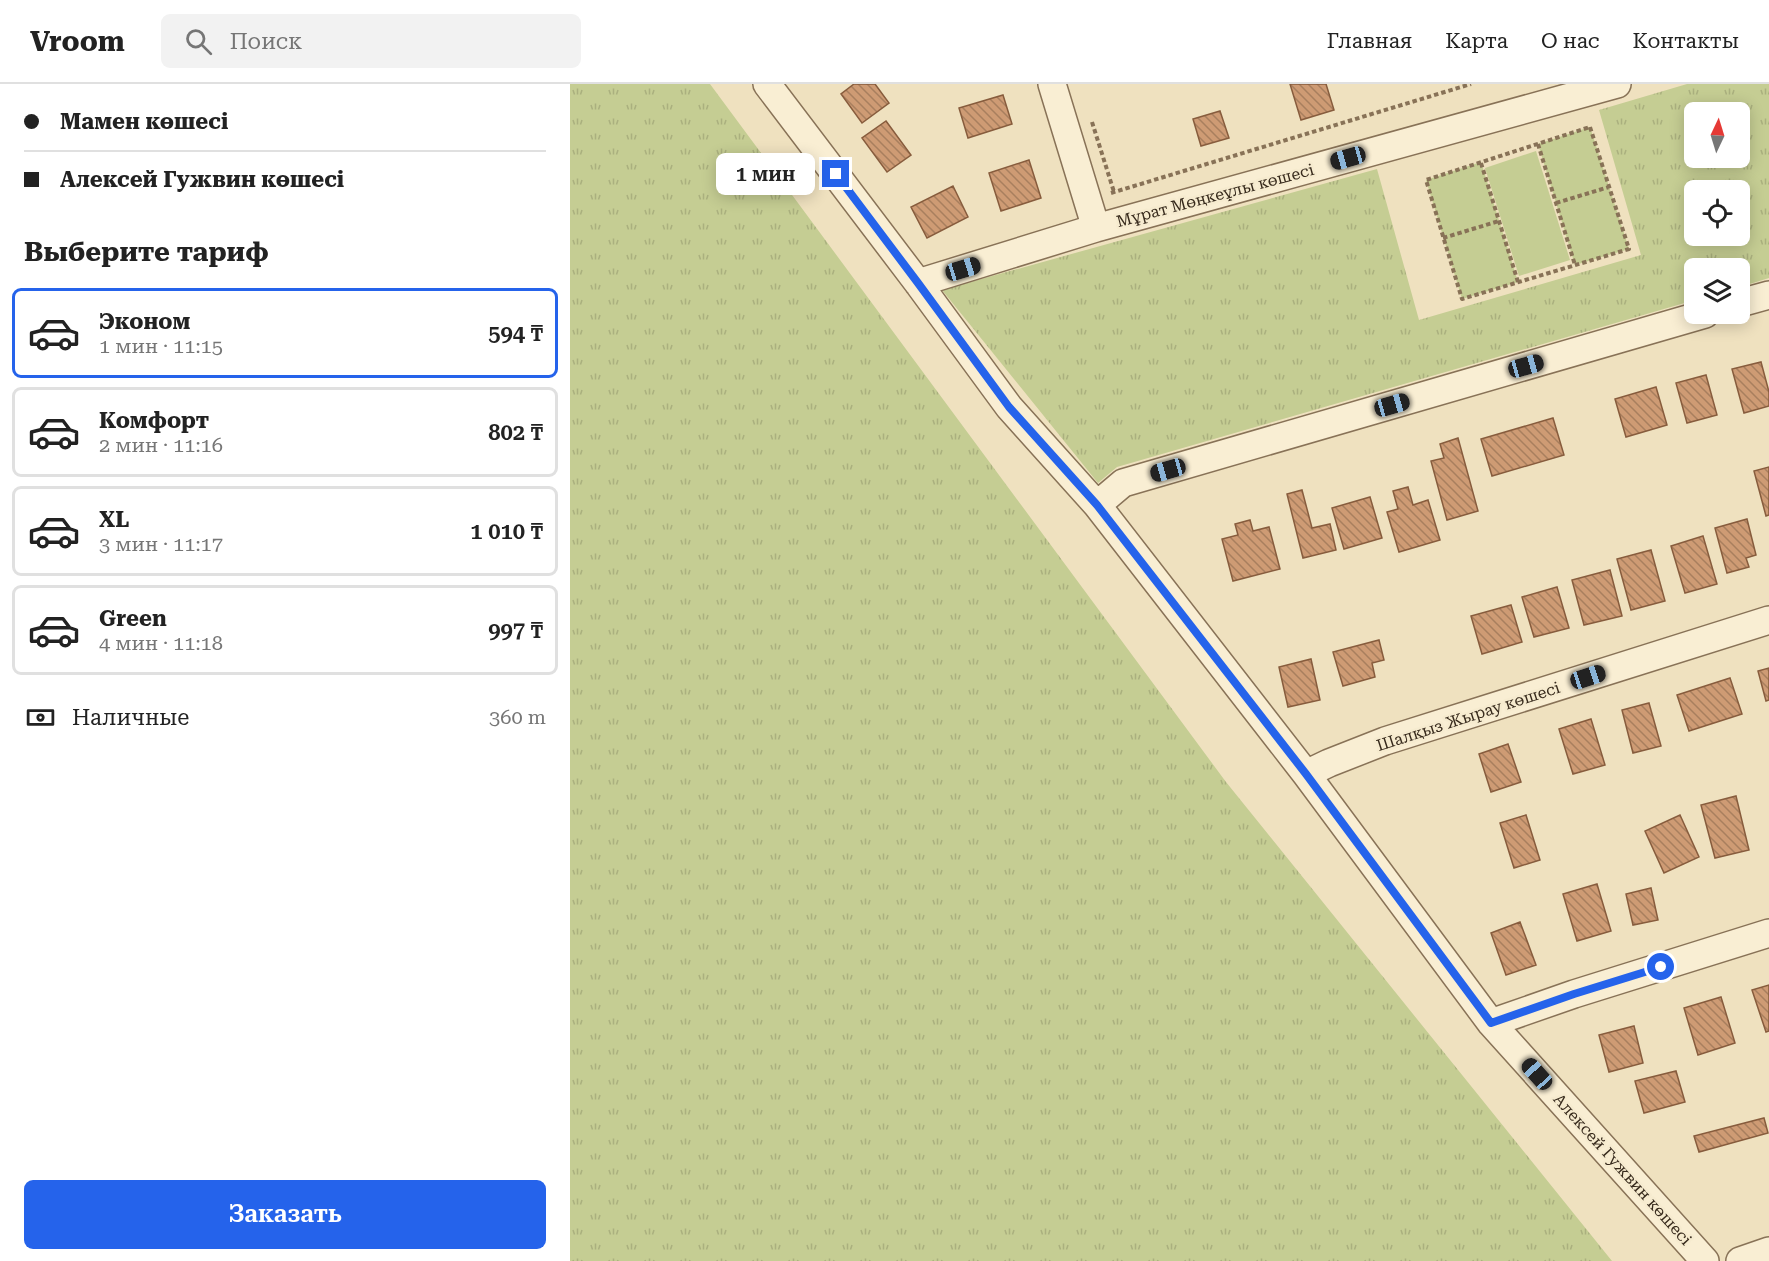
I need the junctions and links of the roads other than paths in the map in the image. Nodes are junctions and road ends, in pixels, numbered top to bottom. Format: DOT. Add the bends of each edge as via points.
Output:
graph roads {
  1 [pos="767,84"];
  2 [pos="1052,84"];
  3 [pos="1617,84"];
  4 [pos="1096,228"];
  5 [pos="918,283"];
  6 [pos="1769,295"];
  7 [pos="1750,300"];
  8 [pos="1684,320"];
  9 [pos="1097,505"];
  10 [pos="1769,620"];
  11 [pos="1306,774"];
  12 [pos="1769,933"];
  13 [pos="1491,1023"];
  14 [pos="1769,1251"];
  15 [pos="1705,1261"];
  16 [pos="1740,1261"];
  1 -- 5 [label="street, Алексей Гужвин көшесі"];
  2 -- 4 [label="street"];
  3 -- 4 [label="street, Мұрат Мөңкеұлы көшесі"];
  4 -- 5 [label="street, Мұрат Мөңкеұлы көшесі"];
  5 -- 9 [label="street, Алексей Гужвин көшесі" via="1009,407"];
  6 -- 7 [label="street"];
  8 -- 9 [label="street" via="1123,483"];
  9 -- 11 [label="street, Алексей Гужвин көшесі"];
  10 -- 11 [label="street, Шалқыз Жырау көшесі" via="1385,741"];
  11 -- 13 [label="street, Алексей Гужвин көшесі"];
  12 -- 13 [label="street"];
  13 -- 15 [label="street, Алексей Гужвин көшесі"];
  14 -- 16 [label="street"];
}
